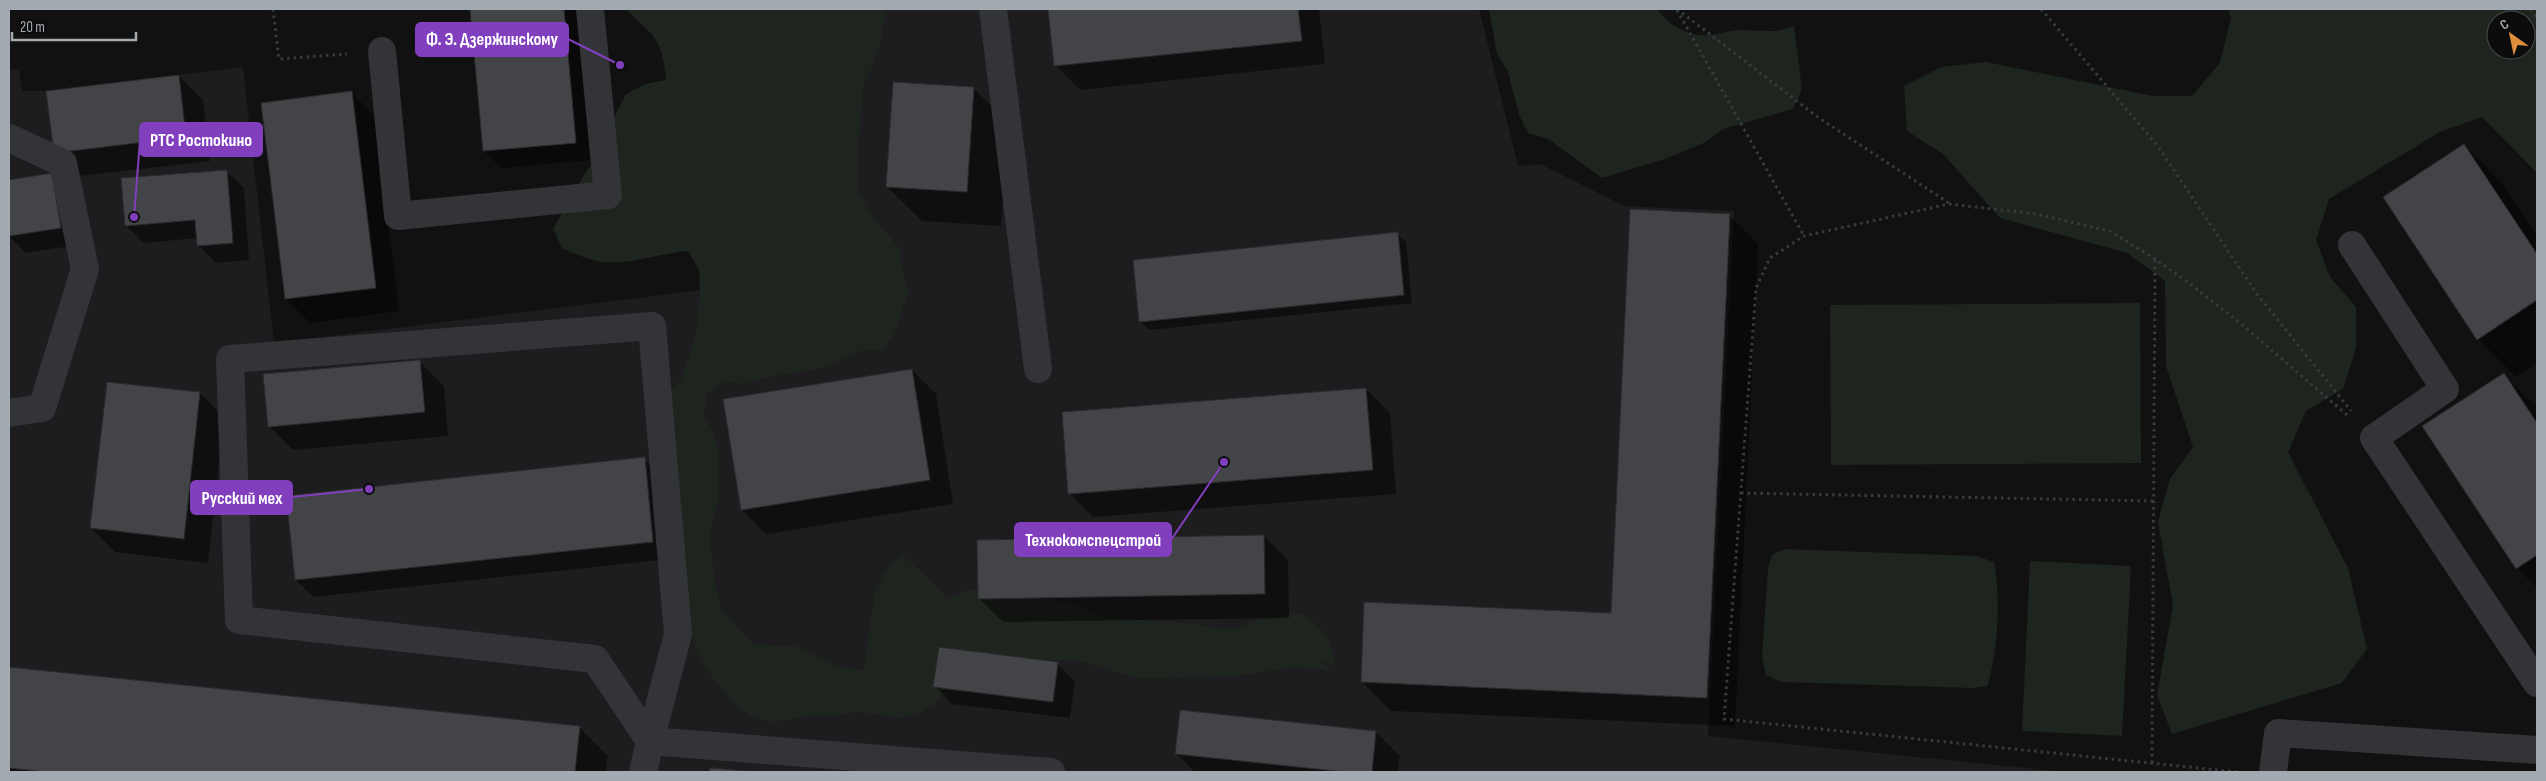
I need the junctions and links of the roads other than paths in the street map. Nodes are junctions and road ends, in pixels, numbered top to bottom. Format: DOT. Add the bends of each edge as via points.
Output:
graph roads {
  1 [pos="590,9"];
  2 [pos="993,9"];
  3 [pos="382,51"];
  4 [pos="9,138"];
  5 [pos="2352,245"];
  6 [pos="1038,369"];
  7 [pos="9,414"];
  8 [pos="2537,683"];
  9 [pos="650,741"];
  10 [pos="2537,750"];
  11 [pos="1023,771"];
  12 [pos="643,772"];
  13 [pos="1050,772"];
  14 [pos="2273,772"];
  1 -- 3 [label="lane" via="608,195 398,216"];
  2 -- 6 [label="lane"];
  4 -- 7 [label="lane" via="63,163 84,269 42,408"];
  5 -- 8 [label="lane" via="2445,390 2374,438"];
  9 -- 9 [label="lane" via="595,659 239,620 230,359 652,326 678,634"];
  9 -- 11 [label="lane"];
  9 -- 12 [label="lane"];
  10 -- 14 [label="lane" via="2278,733"];
  11 -- 13 [label="lane"];
}
